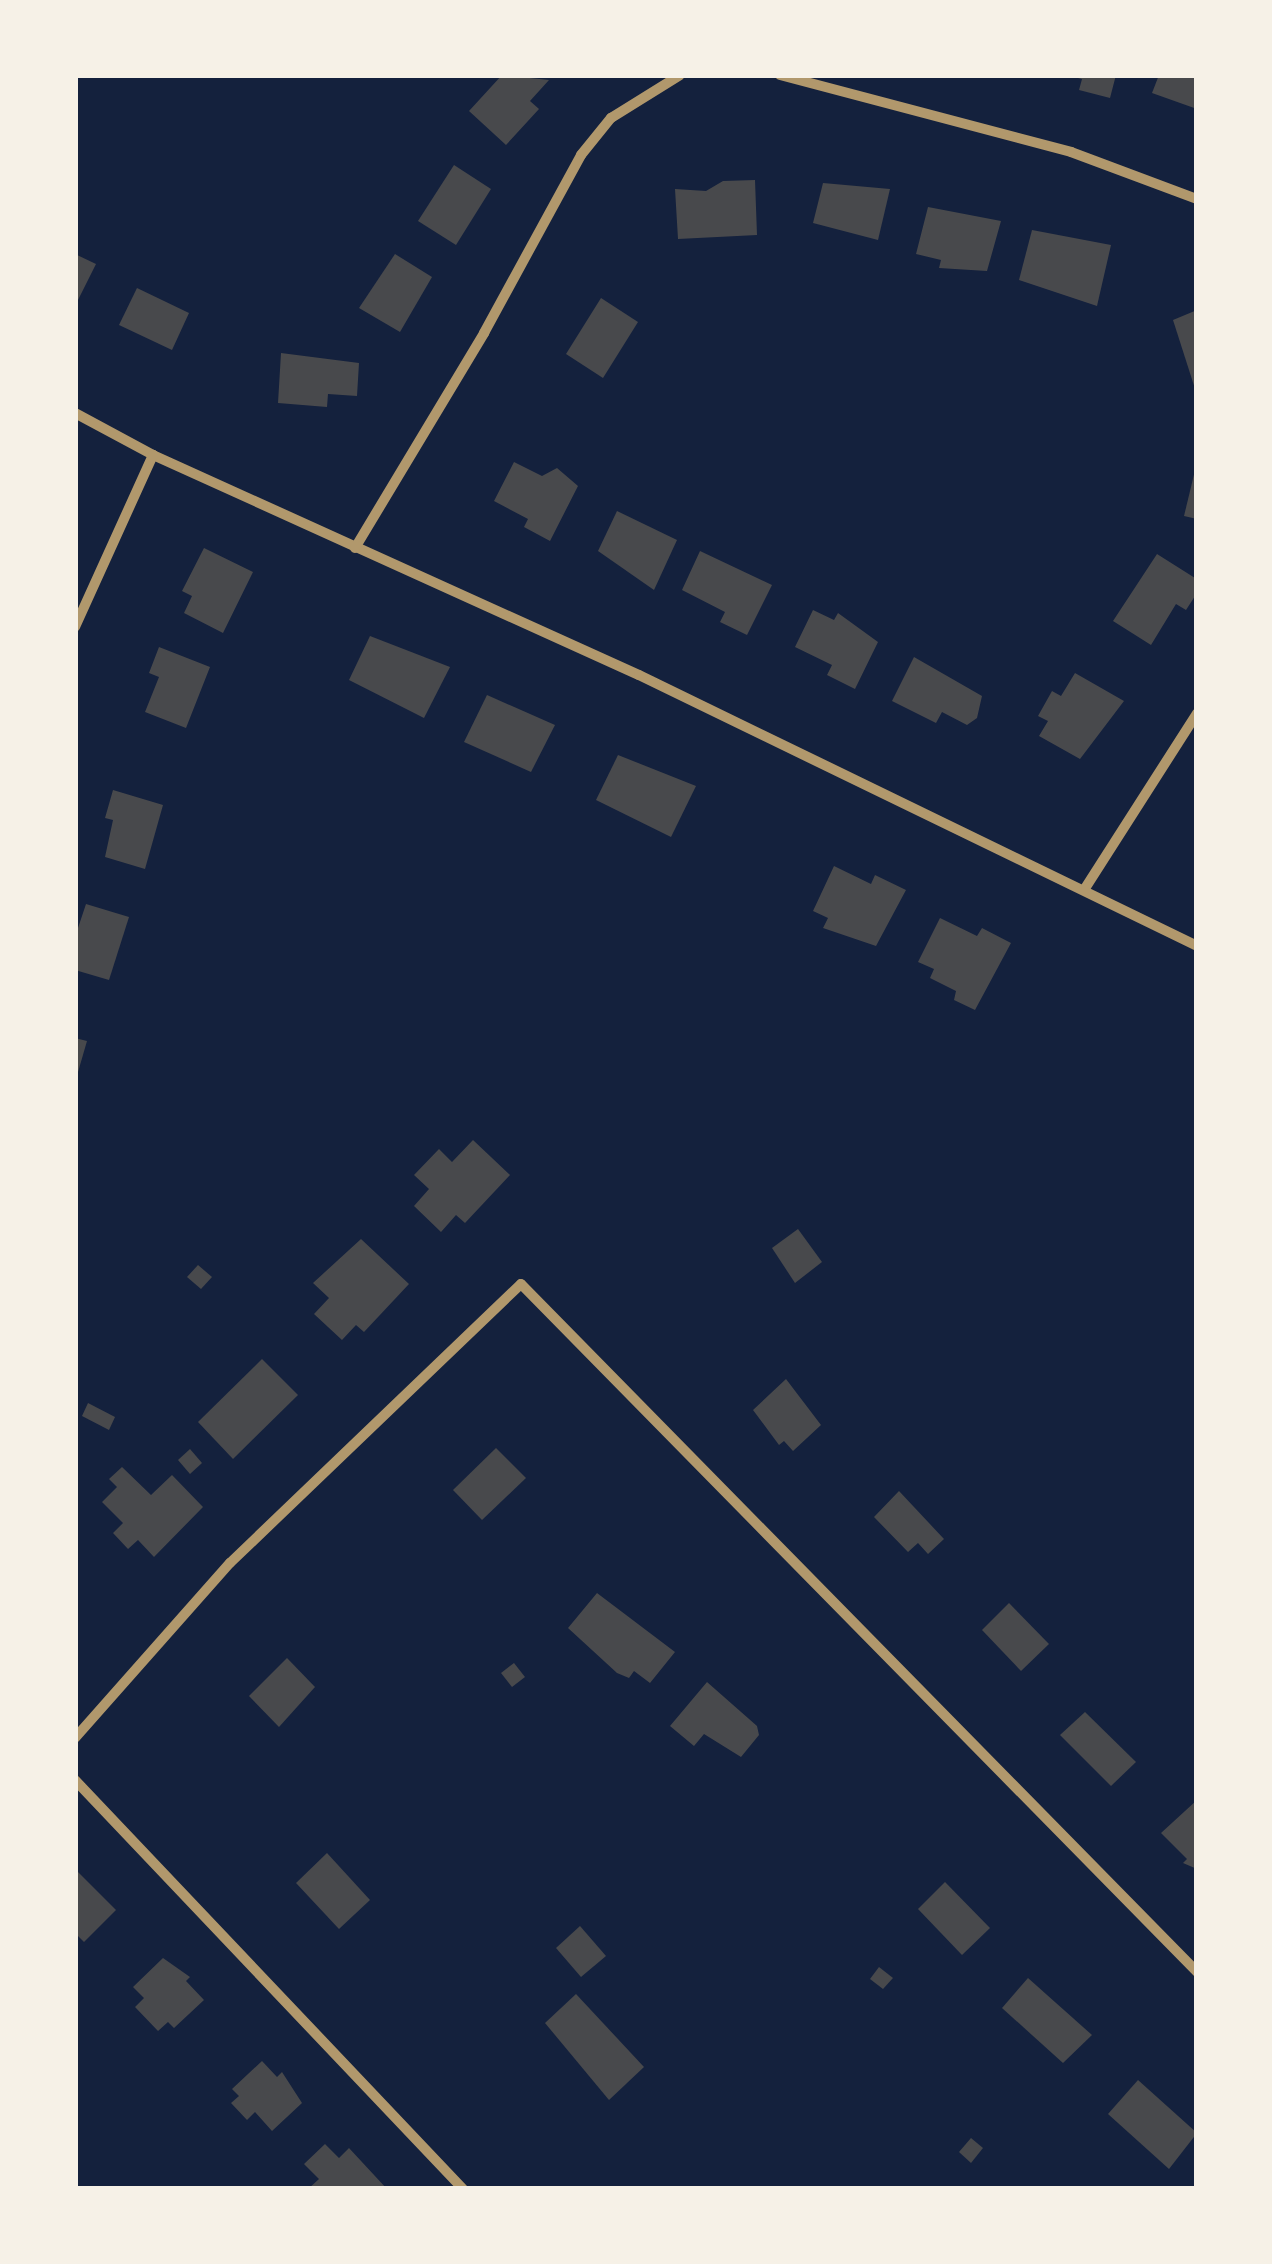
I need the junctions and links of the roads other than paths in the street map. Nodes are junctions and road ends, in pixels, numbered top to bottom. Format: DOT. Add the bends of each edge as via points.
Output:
graph roads {
  1 [pos="680,75"];
  2 [pos="780,75"];
  3 [pos="1197,199"];
  4 [pos="75,413"];
  5 [pos="153,455"];
  6 [pos="355,548"];
  7 [pos="75,627"];
  8 [pos="1197,713"];
  9 [pos="1084,890"];
  10 [pos="1197,946"];
  11 [pos="75,1738"];
  12 [pos="75,1780"];
  13 [pos="1197,1972"];
  14 [pos="463,2189"];
  1 -- 6 [label="street" via="611,118 581,155"];
  2 -- 3 [label="street" via="1071,152"];
  4 -- 5 [label="street"];
  5 -- 6 [label="street"];
  5 -- 7 [label="street"];
  6 -- 9 [label="street" via="639,674"];
  8 -- 9 [label="street"];
  9 -- 10 [label="street"];
  11 -- 13 [label="street" via="230,1564 521,1284"];
  12 -- 14 [label="street"];
}
